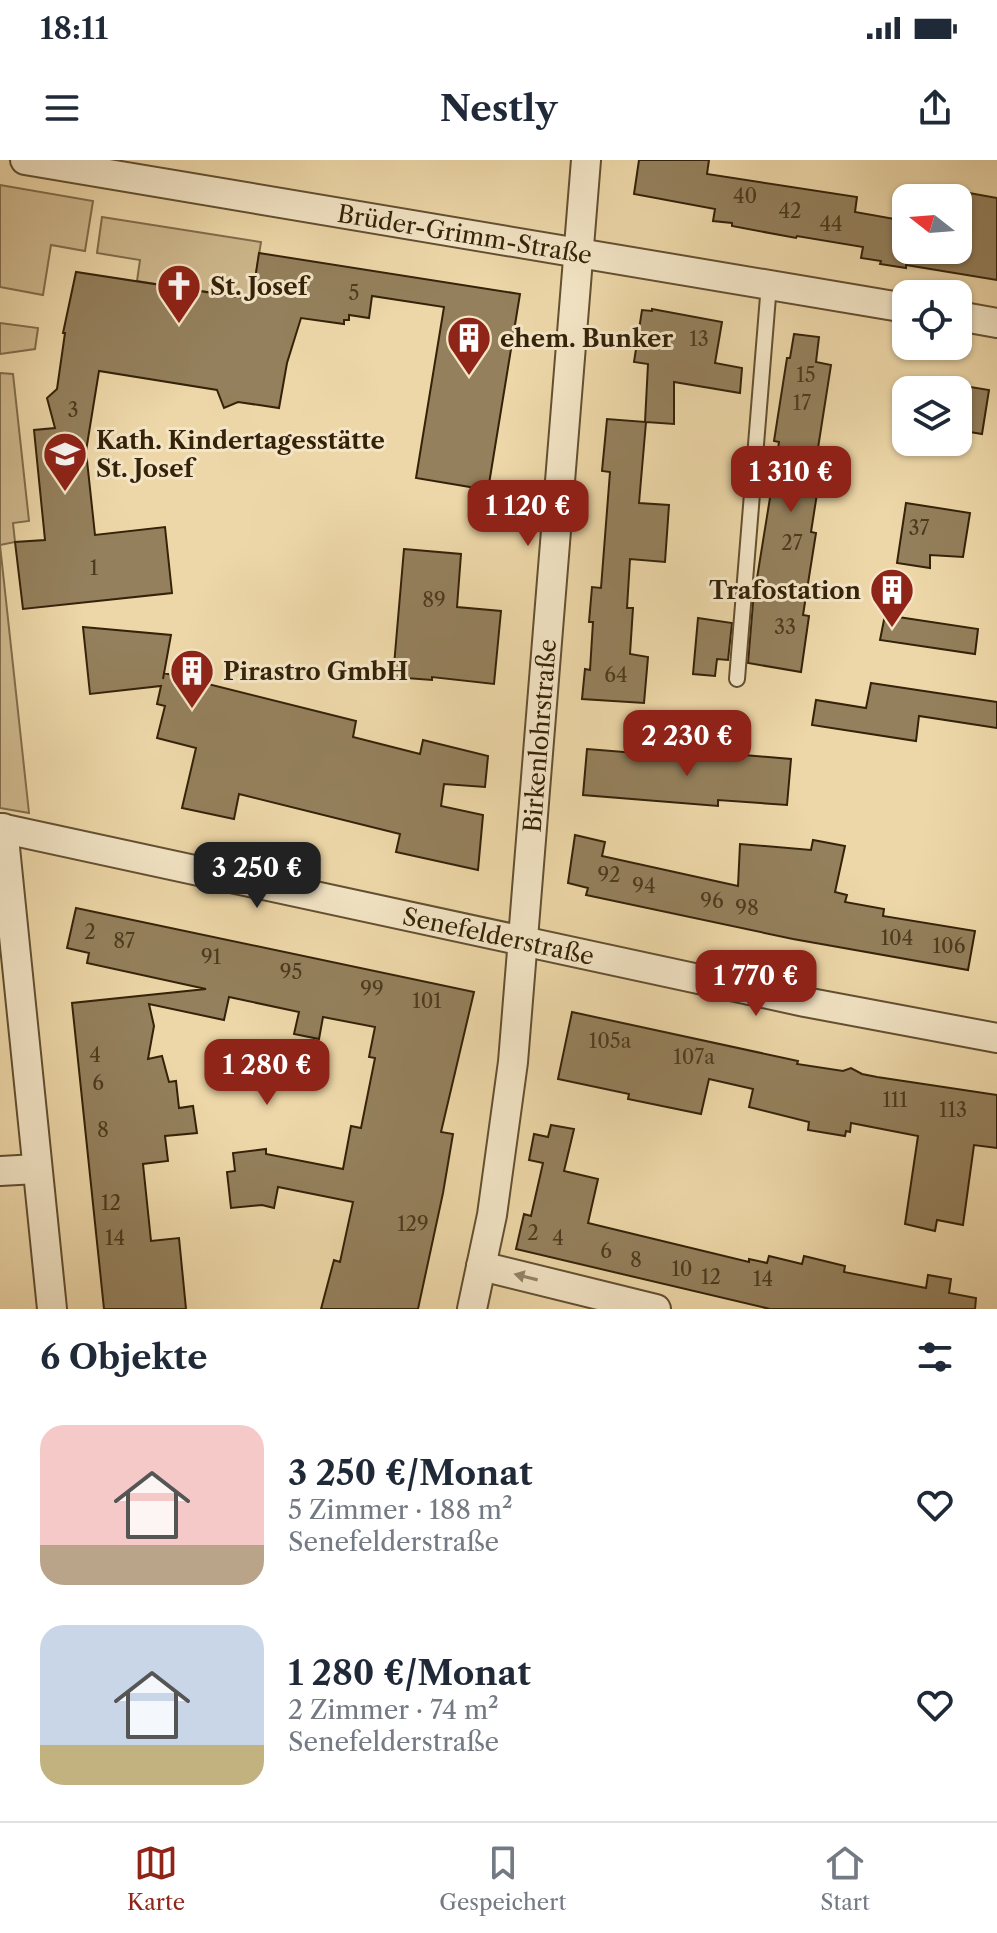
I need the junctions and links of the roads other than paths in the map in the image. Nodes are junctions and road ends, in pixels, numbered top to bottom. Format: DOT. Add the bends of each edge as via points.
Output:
graph roads {
  1 [pos="25,160"];
  2 [pos="586,160"];
  3 [pos="578,253"];
  4 [pos="769,284"];
  5 [pos="892,306"];
  6 [pos="972,319"];
  7 [pos="997,323"];
  8 [pos="737,679"];
  9 [pos="2,828"];
  10 [pos="525,941"];
  11 [pos="997,1038"];
  12 [pos="37,1169"];
  13 [pos="0,1171"];
  14 [pos="481,1266"];
  15 [pos="52,1309"];
  16 [pos="472,1309"];
  17 [pos="656,1309"];
  1 -- 3 [label="street, Brüder-Grimm-Straße"];
  2 -- 3 [label="street, Birkenlohrstraße"];
  3 -- 4 [label="street, Brüder-Grimm-Straße"];
  3 -- 10 [label="street, Birkenlohrstraße"];
  4 -- 5 [label="street, Brüder-Grimm-Straße"];
  4 -- 8 [label="lane"];
  6 -- 7 [label="street"];
  9 -- 10 [label="street, Senefelderstraße"];
  9 -- 12 [label="street"];
  10 -- 11 [label="street, Senefelderstraße"];
  10 -- 14 [label="street, Birkenlohrstraße" via="508,1108"];
  12 -- 13 [label="street"];
  12 -- 15 [label="street"];
  14 -- 16 [label="street, Birkenlohrstraße"];
  17 -- 14 [label="street, one-way"];
}
